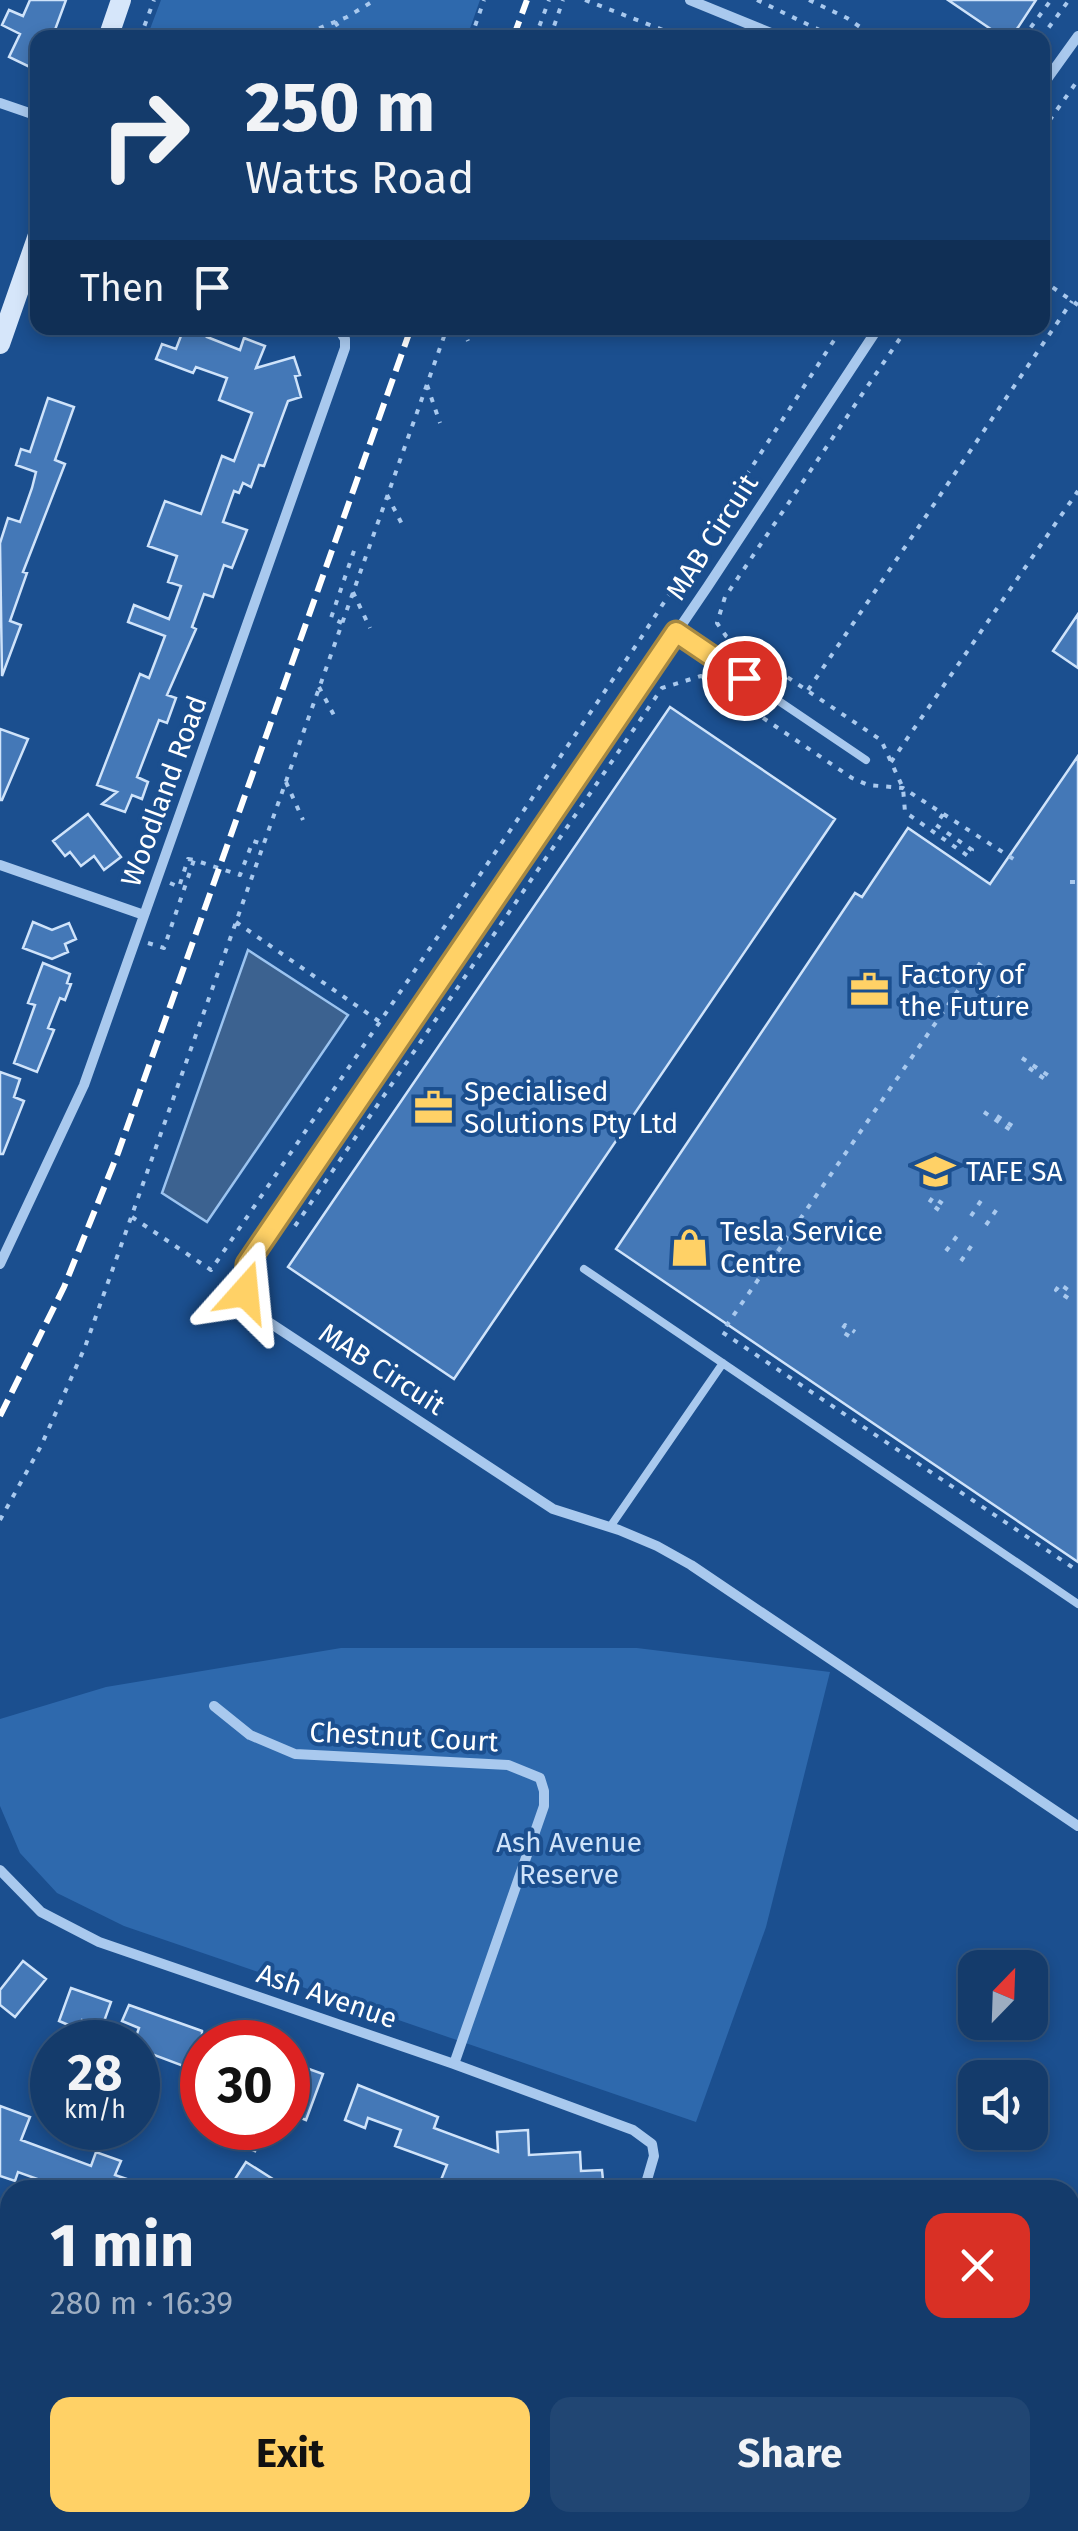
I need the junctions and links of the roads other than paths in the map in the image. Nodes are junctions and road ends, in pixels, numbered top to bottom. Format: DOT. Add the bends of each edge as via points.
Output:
graph roads {
  1 [pos="121,0"];
  2 [pos="690,0"];
  3 [pos="111,30"];
  4 [pos="764,30"];
  5 [pos="1078,36"];
  6 [pos="1050,75"];
  7 [pos="0,103"];
  8 [pos="30,113"];
  9 [pos="30,258"];
  10 [pos="343,335"];
  11 [pos="873,335"];
  12 [pos="0,344"];
  13 [pos="676,632"];
  14 [pos="866,760"];
  15 [pos="0,865"];
  16 [pos="144,916"];
  17 [pos="0,1264"];
  18 [pos="584,1269"];
  19 [pos="723,1363"];
  20 [pos="610,1528"];
  21 [pos="1078,1604"];
  22 [pos="214,1706"];
  23 [pos="1078,1826"];
  24 [pos="0,1870"];
  25 [pos="454,2064"];
  26 [pos="647,2180"];
  1 -- 3 [label="street"];
  2 -- 4 [label="street"];
  5 -- 6 [label="street"];
  7 -- 8 [label="street"];
  9 -- 12 [label="street"];
  10 -- 16 [label="street, Woodland Road" via="345,348"];
  11 -- 13 [label="street, MAB Circuit"];
  13 -- 14 [label="lane"];
  13 -- 20 [label="street, MAB Circuit" via="247,1264 245,1292 264,1319 553,1509"];
  15 -- 16 [label="street"];
  16 -- 17 [label="street, Woodland Road" via="84,1084"];
  18 -- 19 [label="lane"];
  19 -- 20 [label="lane"];
  19 -- 21 [label="lane"];
  20 -- 23 [label="street, MAB Circuit" via="692,1565"];
  22 -- 25 [label="street, Chestnut Court" via="250,1735 295,1754 508,1765 540,1778 544,1806"];
  24 -- 25 [label="street, Ash Avenue" via="40,1912 99,1942"];
  25 -- 26 [label="street, Ash Avenue" via="633,2130 652,2144"];
}
